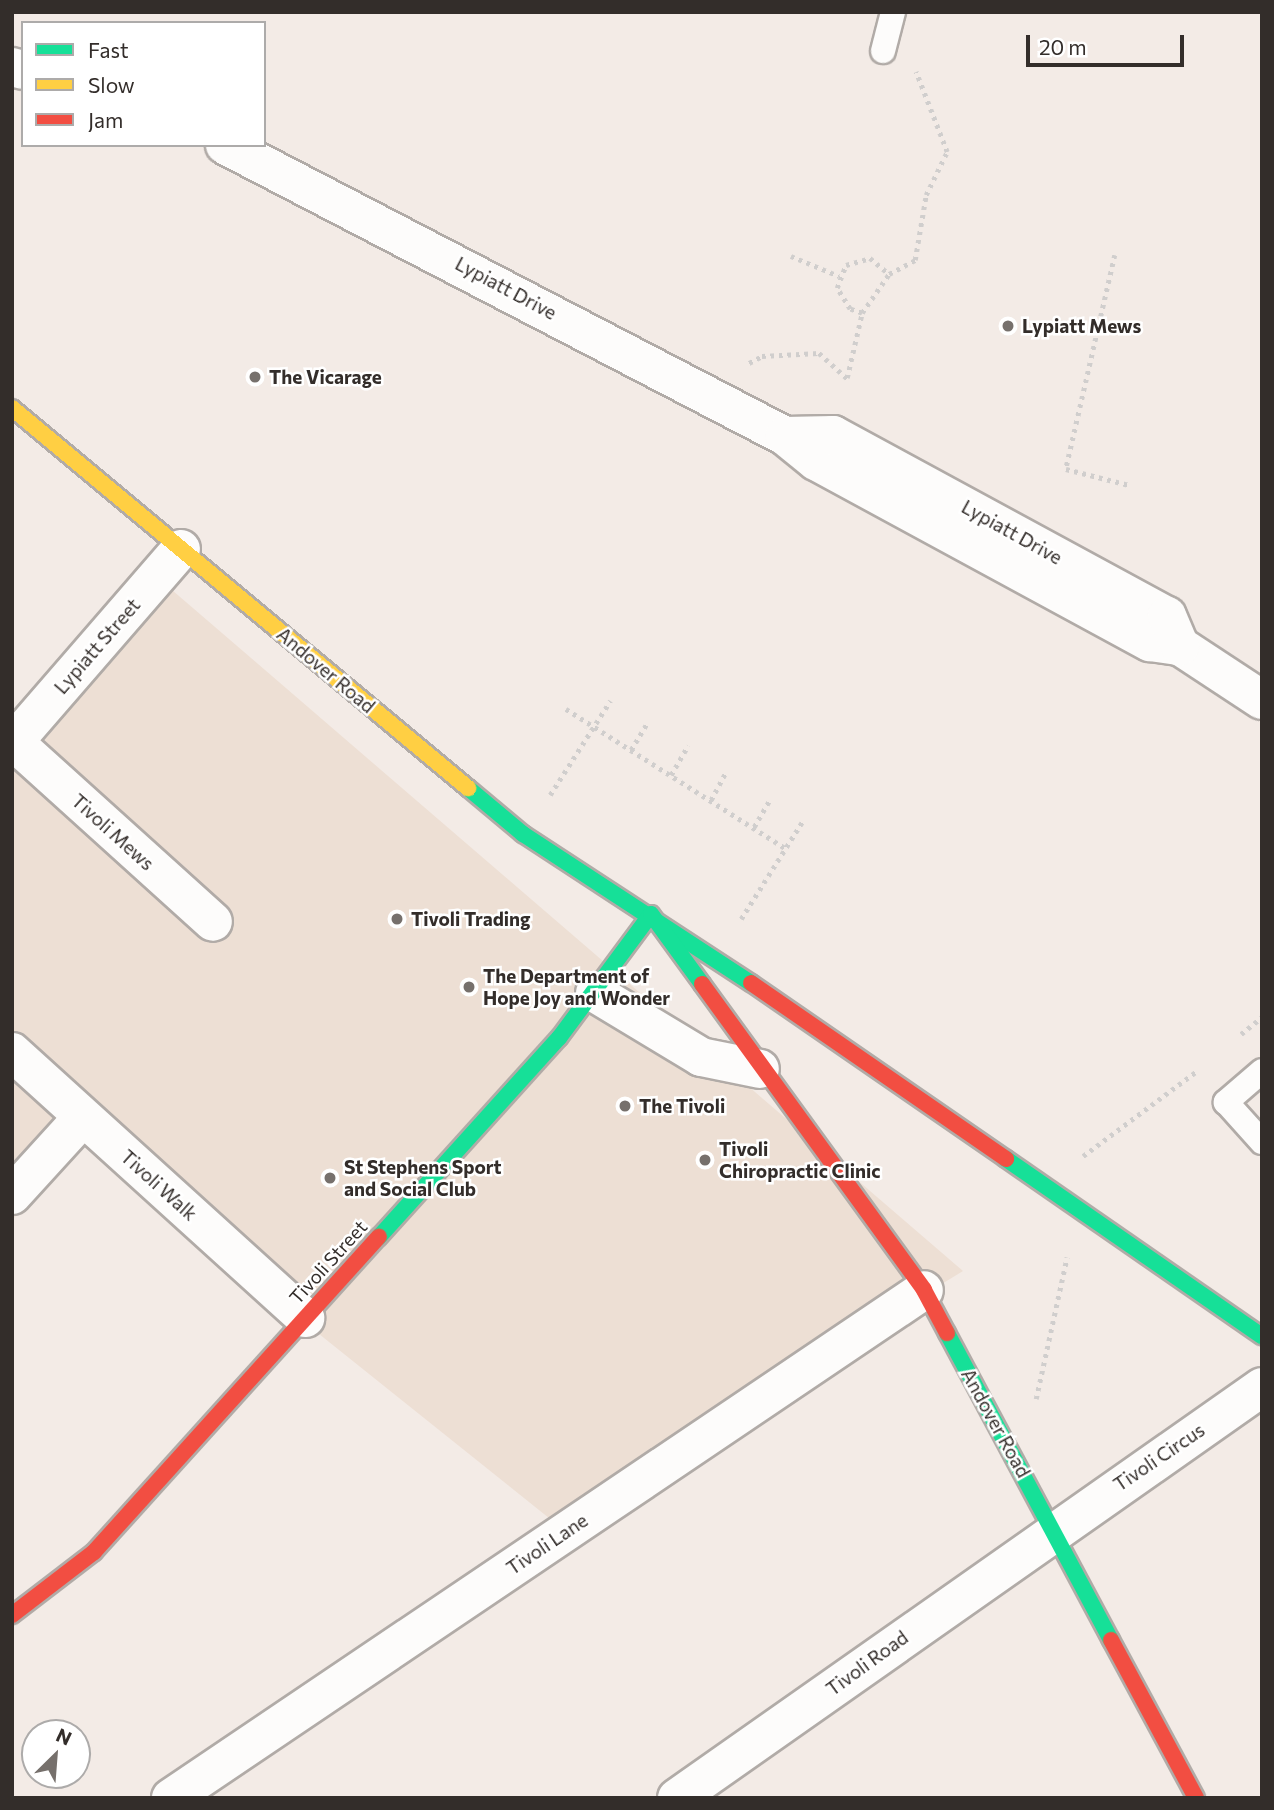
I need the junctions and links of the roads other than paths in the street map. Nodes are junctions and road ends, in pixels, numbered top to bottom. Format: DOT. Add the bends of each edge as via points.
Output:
graph roads {
  1 [pos="893,12"];
  2 [pos="883,51"];
  3 [pos="229,147"];
  4 [pos="12,408"];
  5 [pos="181,549"];
  6 [pos="1262,700"];
  7 [pos="13,743"];
  8 [pos="651,915"];
  9 [pos="213,922"];
  10 [pos="594,993"];
  11 [pos="12,1052"];
  12 [pos="760,1069"];
  13 [pos="1262,1071"];
  14 [pos="83,1117"];
  15 [pos="1262,1142"];
  16 [pos="12,1195"];
  17 [pos="924,1290"];
  18 [pos="305,1318"];
  19 [pos="1262,1336"];
  20 [pos="1262,1387"];
  21 [pos="1056,1526"];
  22 [pos="12,1615"];
  23 [pos="171,1798"];
  24 [pos="677,1798"];
  25 [pos="1196,1798"];
  1 -- 2 [label="lane"];
  3 -- 6 [label="street, Lypiatt Drive" via="785,436 817,461 1150,642 1180,646"];
  4 -- 5 [label="main road, Andover Road"];
  5 -- 7 [label="street, Lypiatt Street"];
  5 -- 8 [label="main road, Andover Road" via="523,834"];
  7 -- 9 [label="street, Tivoli Mews"];
  8 -- 10 [label="main road, Tivoli Street"];
  8 -- 12 [label="main road, Andover Road"];
  8 -- 19 [label="main road, Andover Road"];
  10 -- 12 [label="street" via="701,1057"];
  10 -- 18 [label="main road, Tivoli Street"];
  11 -- 14 [label="street, Tivoli Walk"];
  12 -- 17 [label="main road, Andover Road"];
  13 -- 15 [label="lane" via="1226,1102"];
  14 -- 16 [label="street"];
  14 -- 18 [label="street, Tivoli Walk"];
  17 -- 21 [label="main road, Andover Road"];
  17 -- 23 [label="street, Tivoli Lane"];
  18 -- 22 [label="main road, Tivoli Street" via="94,1552"];
  20 -- 21 [label="street, Tivoli Circus"];
  21 -- 24 [label="street, Tivoli Road"];
  21 -- 25 [label="main road, Andover Road"];
}
